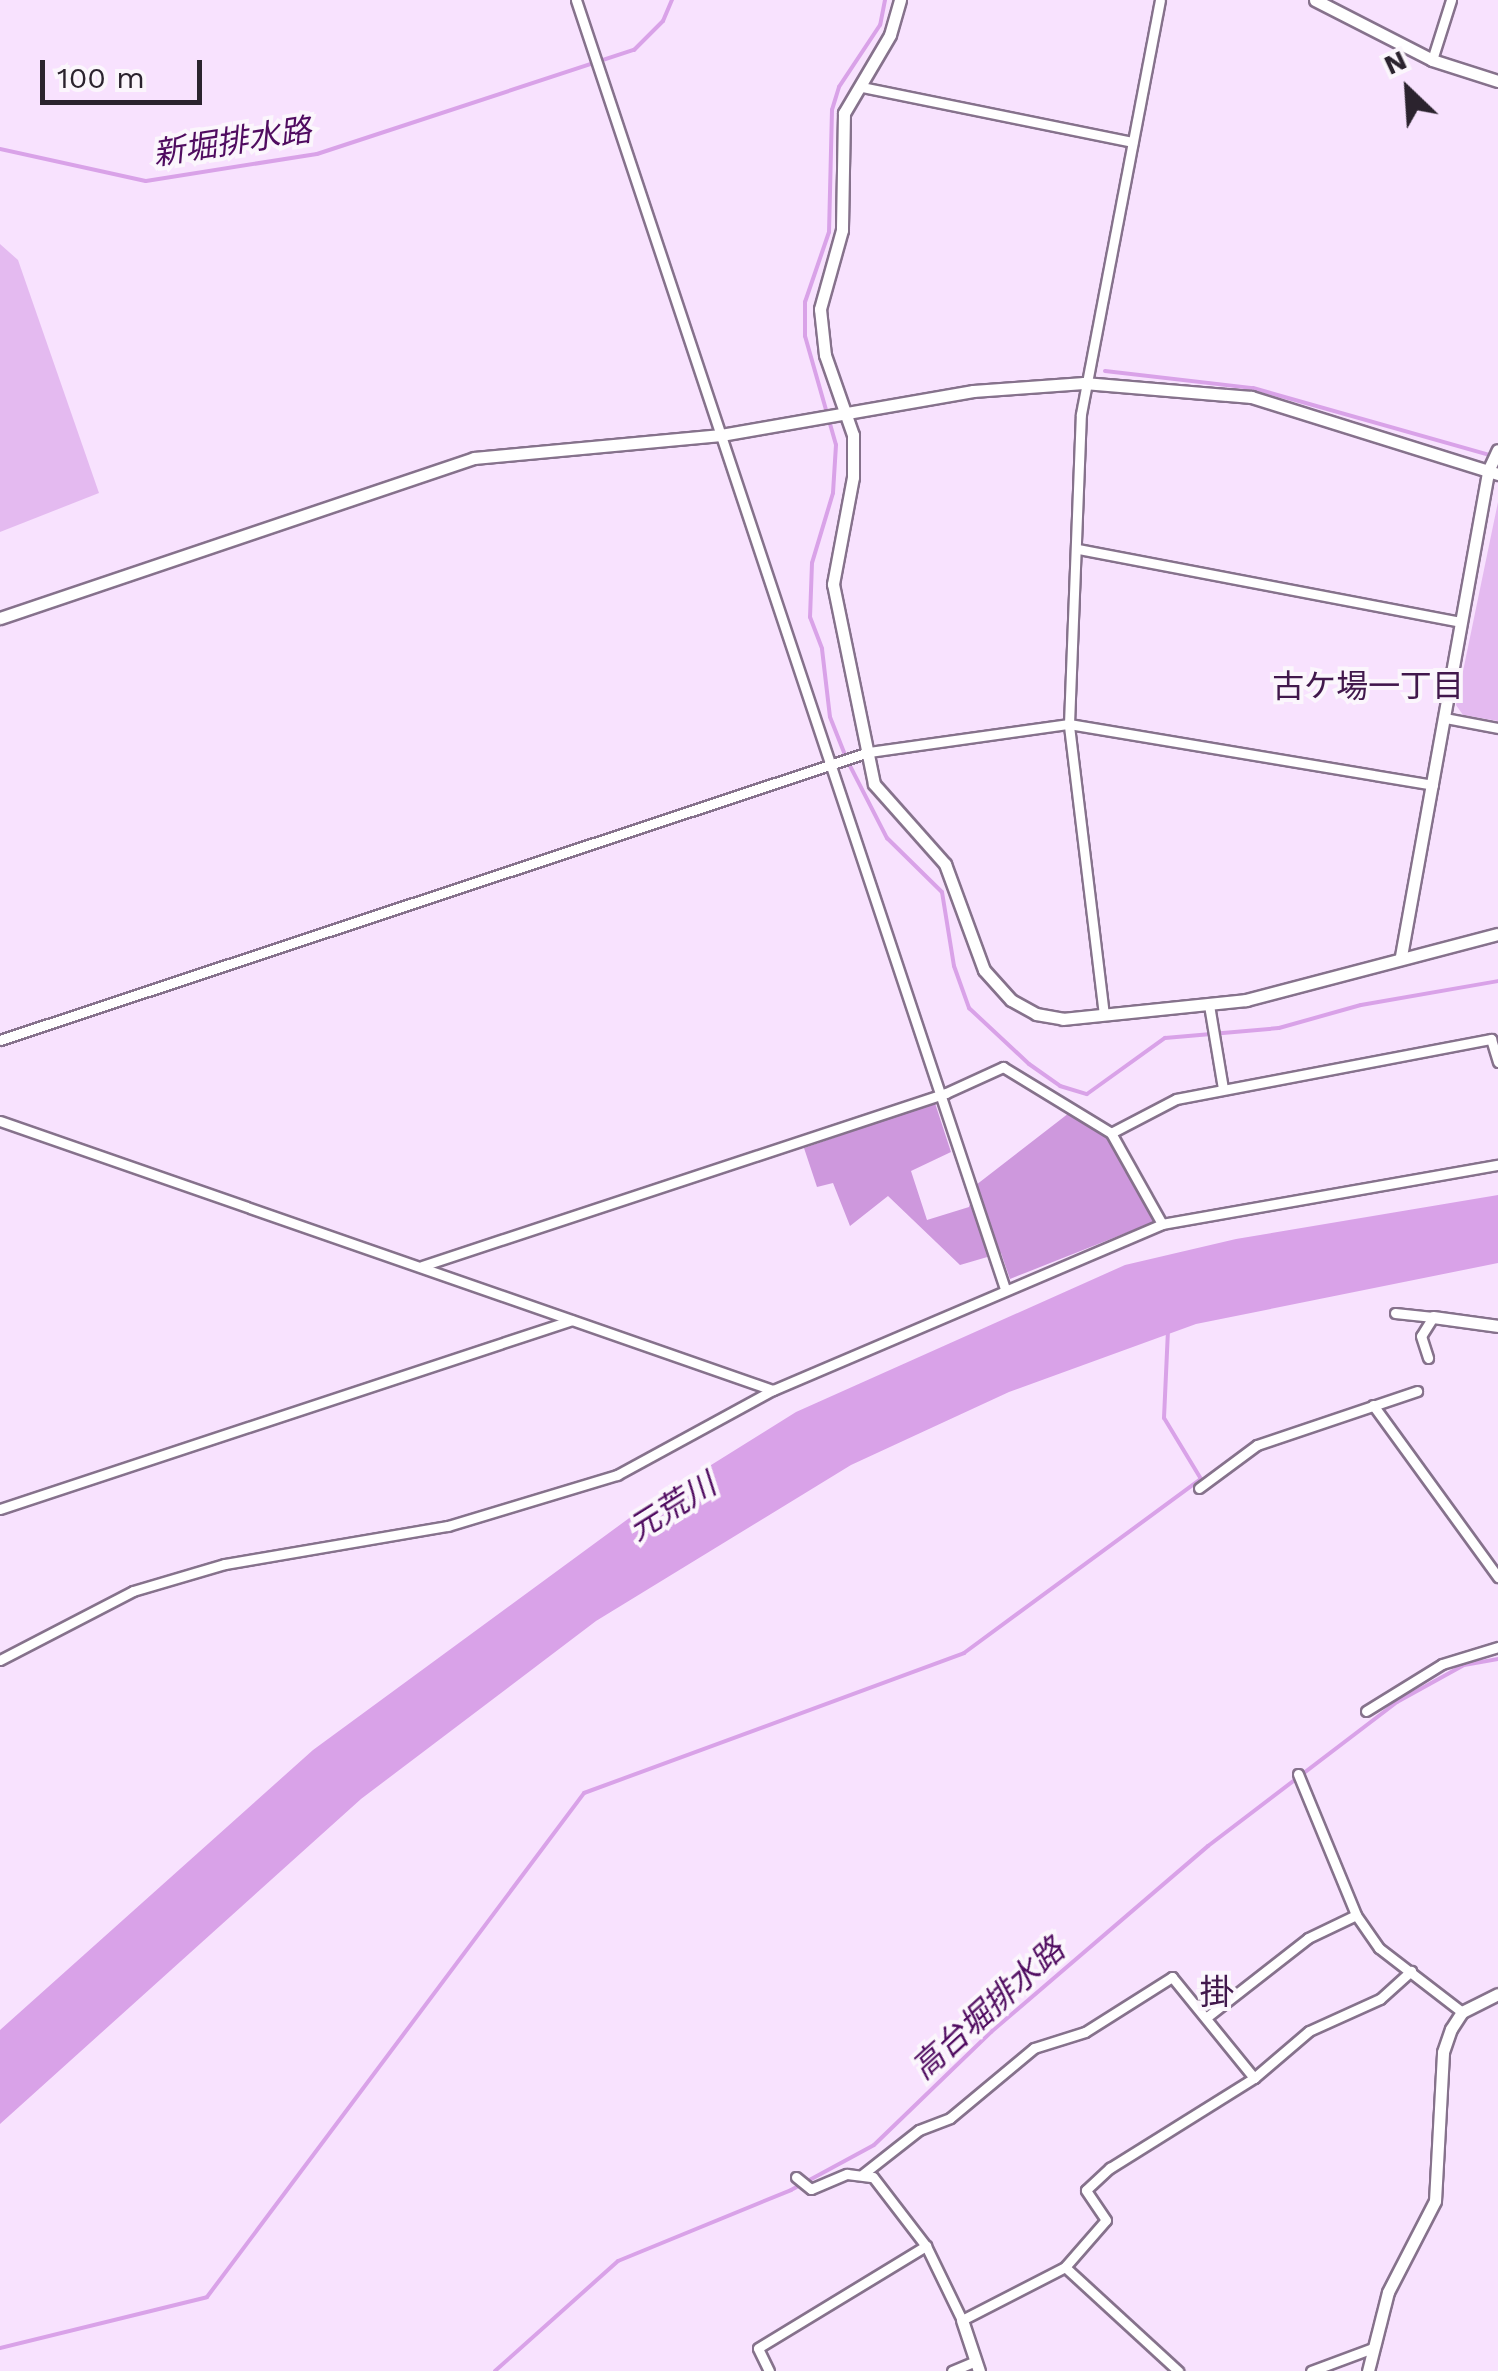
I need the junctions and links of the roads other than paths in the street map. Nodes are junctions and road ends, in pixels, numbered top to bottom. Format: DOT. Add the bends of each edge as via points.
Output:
graph roads {
  1 [pos="576,0"];
  2 [pos="900,0"];
  3 [pos="1160,0"];
  4 [pos="1316,0"];
  5 [pos="1452,0"];
  6 [pos="1432,60"];
  7 [pos="1498,81"];
  8 [pos="862,87"];
  9 [pos="1132,142"];
  10 [pos="1084,383"];
  11 [pos="849,412"];
  12 [pos="722,435"];
  13 [pos="1498,450"];
  14 [pos="1493,472"];
  15 [pos="1078,549"];
  16 [pos="0,618"];
  17 [pos="1461,622"];
  18 [pos="1445,718"];
  19 [pos="1069,724"];
  20 [pos="1498,728"];
  21 [pos="869,752"];
  22 [pos="832,766"];
  23 [pos="1432,785"];
  24 [pos="1498,934"];
  25 [pos="1400,956"];
  26 [pos="1209,1005"];
  27 [pos="1104,1015"];
  28 [pos="1495,1038"];
  29 [pos="0,1040"];
  30 [pos="1498,1062"];
  31 [pos="1223,1089"];
  32 [pos="940,1094"];
  33 [pos="0,1121"];
  34 [pos="1111,1132"];
  35 [pos="1498,1165"];
  36 [pos="1162,1224"];
  37 [pos="422,1266"];
  38 [pos="1005,1289"];
  39 [pos="1395,1312"];
  40 [pos="1433,1318"];
  41 [pos="572,1320"];
  42 [pos="1498,1326"];
  43 [pos="1428,1358"];
  44 [pos="773,1390"];
  45 [pos="1417,1391"];
  46 [pos="1373,1405"];
  47 [pos="1199,1488"];
  48 [pos="0,1509"];
  49 [pos="1498,1576"];
  50 [pos="1498,1648"];
  51 [pos="0,1660"];
  52 [pos="1366,1712"];
  53 [pos="1298,1774"];
  54 [pos="1356,1915"];
  55 [pos="1412,1971"];
  56 [pos="1498,1994"];
  57 [pos="1462,2012"];
  58 [pos="1207,2018"];
  59 [pos="1254,2078"];
  60 [pos="863,2174"];
  61 [pos="796,2176"];
  62 [pos="926,2246"];
  63 [pos="1065,2268"];
  64 [pos="962,2320"];
  65 [pos="1373,2348"];
  66 [pos="977,2366"];
  67 [pos="769,2371"];
  68 [pos="952,2371"];
  69 [pos="1178,2371"];
  70 [pos="1311,2371"];
  71 [pos="1368,2371"];
  1 -- 12 [label="street"];
  2 -- 8 [label="street"];
  3 -- 9 [label="street"];
  4 -- 6 [label="street"];
  5 -- 6 [label="street"];
  6 -- 7 [label="street"];
  8 -- 9 [label="street"];
  8 -- 11 [label="street" via="844,113 842,230 820,321 825,355"];
  9 -- 10 [label="street"];
  10 -- 11 [label="street" via="974,391"];
  10 -- 14 [label="street" via="1251,397"];
  10 -- 15 [label="street"];
  11 -- 12 [label="street"];
  11 -- 21 [label="street" via="853,477 833,584"];
  12 -- 16 [label="street" via="461,461"];
  12 -- 22 [label="street"];
  13 -- 14 [label="street"];
  14 -- 17 [label="street"];
  15 -- 17 [label="street"];
  15 -- 19 [label="street"];
  17 -- 18 [label="street"];
  18 -- 20 [label="street"];
  18 -- 23 [label="street"];
  19 -- 21 [label="street"];
  19 -- 23 [label="street"];
  19 -- 27 [label="street"];
  21 -- 22 [label="street"];
  21 -- 27 [label="street" via="874,784 945,864 984,970 1036,1014"];
  22 -- 29 [label="street"];
  22 -- 32 [label="street"];
  23 -- 25 [label="street"];
  24 -- 25 [label="street"];
  25 -- 26 [label="street"];
  26 -- 27 [label="street"];
  26 -- 31 [label="street"];
  28 -- 30 [label="street"];
  28 -- 31 [label="street"];
  31 -- 34 [label="street" via="1176,1098"];
  32 -- 34 [label="street" via="1003,1067"];
  32 -- 37 [label="street"];
  32 -- 38 [label="street"];
  33 -- 37 [label="street"];
  34 -- 36 [label="street"];
  35 -- 36 [label="street"];
  36 -- 38 [label="street"];
  37 -- 41 [label="street"];
  38 -- 44 [label="street"];
  39 -- 40 [label="street"];
  40 -- 42 [label="street"];
  40 -- 43 [label="street" via="1421,1336"];
  41 -- 44 [label="street"];
  41 -- 48 [label="street"];
  44 -- 51 [label="street" via="618,1475 448,1526 225,1564 170,1580 72,1619"];
  45 -- 46 [label="street"];
  46 -- 47 [label="street" via="1258,1444"];
  46 -- 49 [label="street"];
  50 -- 52 [label="street" via="1442,1664"];
  53 -- 54 [label="street"];
  54 -- 55 [label="street" via="1379,1948"];
  54 -- 58 [label="street" via="1308,1938"];
  55 -- 57 [label="street"];
  55 -- 59 [label="street" via="1380,1998 1309,2031"];
  56 -- 57 [label="street"];
  57 -- 65 [label="street" via="1443,2052 1435,2201 1388,2292"];
  58 -- 59 [label="street"];
  58 -- 60 [label="street" via="1172,1977 1085,2032 1034,2048 950,2118 919,2130"];
  59 -- 63 [label="street" via="1086,2190 1106,2220"];
  60 -- 61 [label="street" via="811,2189"];
  60 -- 62 [label="street" via="896,2199"];
  62 -- 64 [label="street"];
  62 -- 67 [label="street" via="758,2348"];
  63 -- 64 [label="street"];
  63 -- 69 [label="street"];
  64 -- 66 [label="street"];
  65 -- 70 [label="street"];
  65 -- 71 [label="street"];
  66 -- 68 [label="street"];
}
